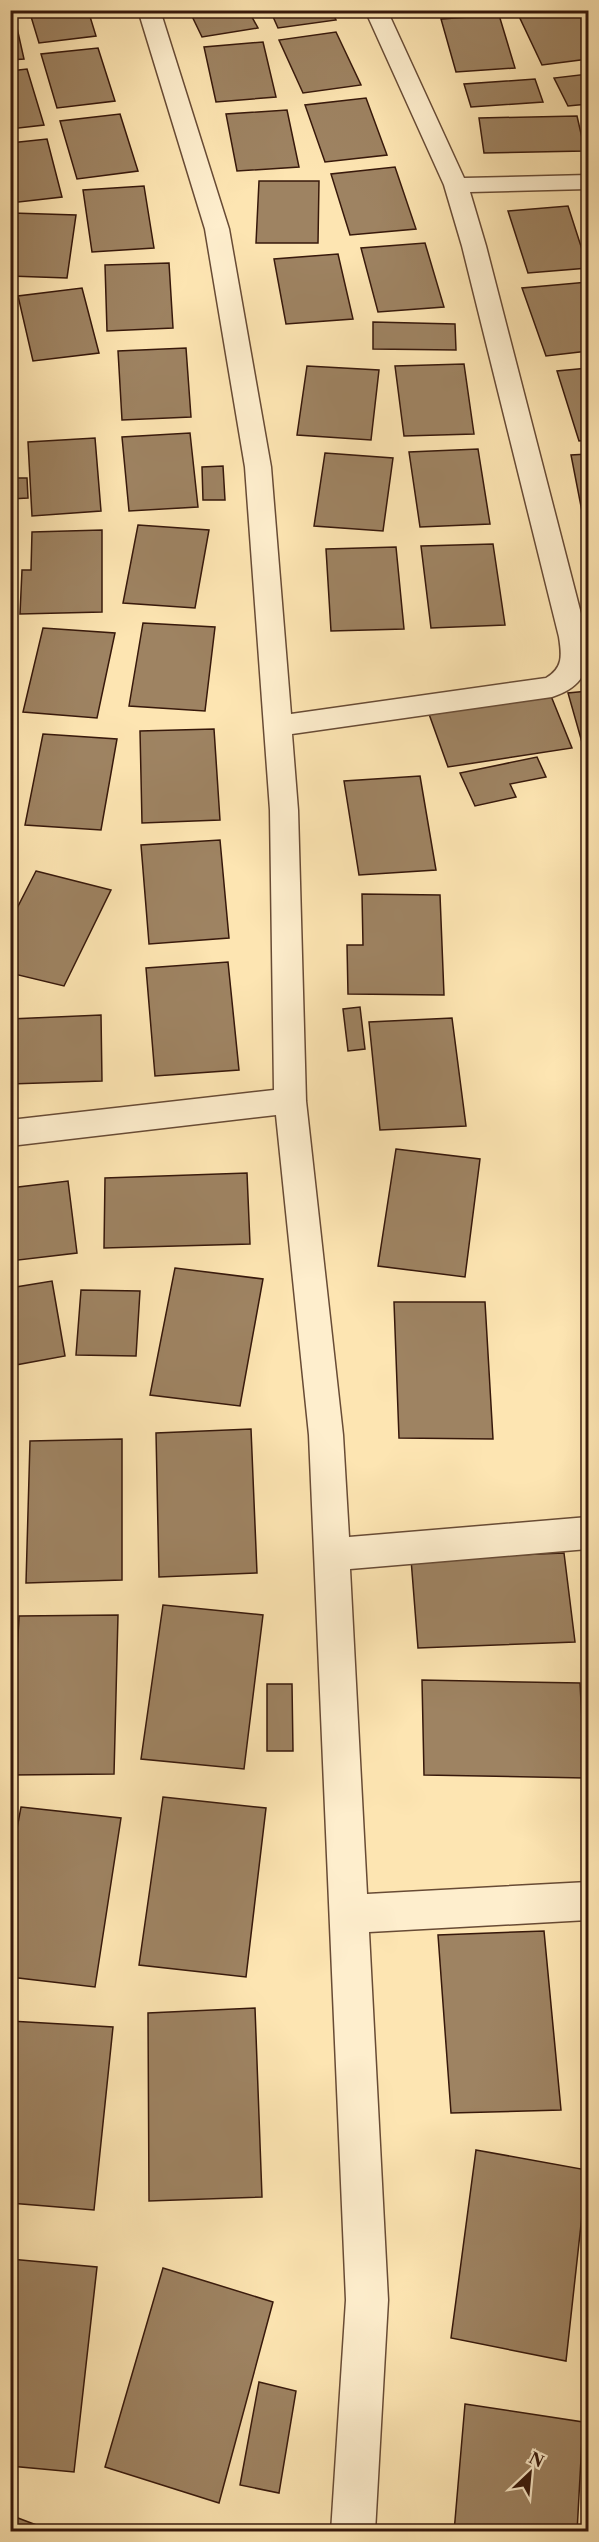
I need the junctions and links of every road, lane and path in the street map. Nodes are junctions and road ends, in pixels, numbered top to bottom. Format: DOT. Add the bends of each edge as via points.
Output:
graph roads {
  1 [pos="149,10"];
  2 [pos="376,10"];
  3 [pos="588,182"];
  4 [pos="456,185"];
  5 [pos="278,726"];
  6 [pos="290,1101"];
  7 [pos="10,1134"];
  8 [pos="588,1533"];
  9 [pos="332,1554"];
  10 [pos="588,1901"];
  11 [pos="348,1914"];
  12 [pos="353,2532"];
  1 -- 5 [label="street" via="217,229 258,467"];
  2 -- 4 [label="street"];
  3 -- 4 [label="street"];
  4 -- 5 [label="street" via="576,660 568,679 552,687"];
  5 -- 6 [label="street" via="284,810"];
  6 -- 7 [label="street"];
  6 -- 9 [label="street" via="326,1435"];
  8 -- 9 [label="street"];
  9 -- 11 [label="street"];
  10 -- 11 [label="street"];
  11 -- 12 [label="street" via="367,2300"];
}
